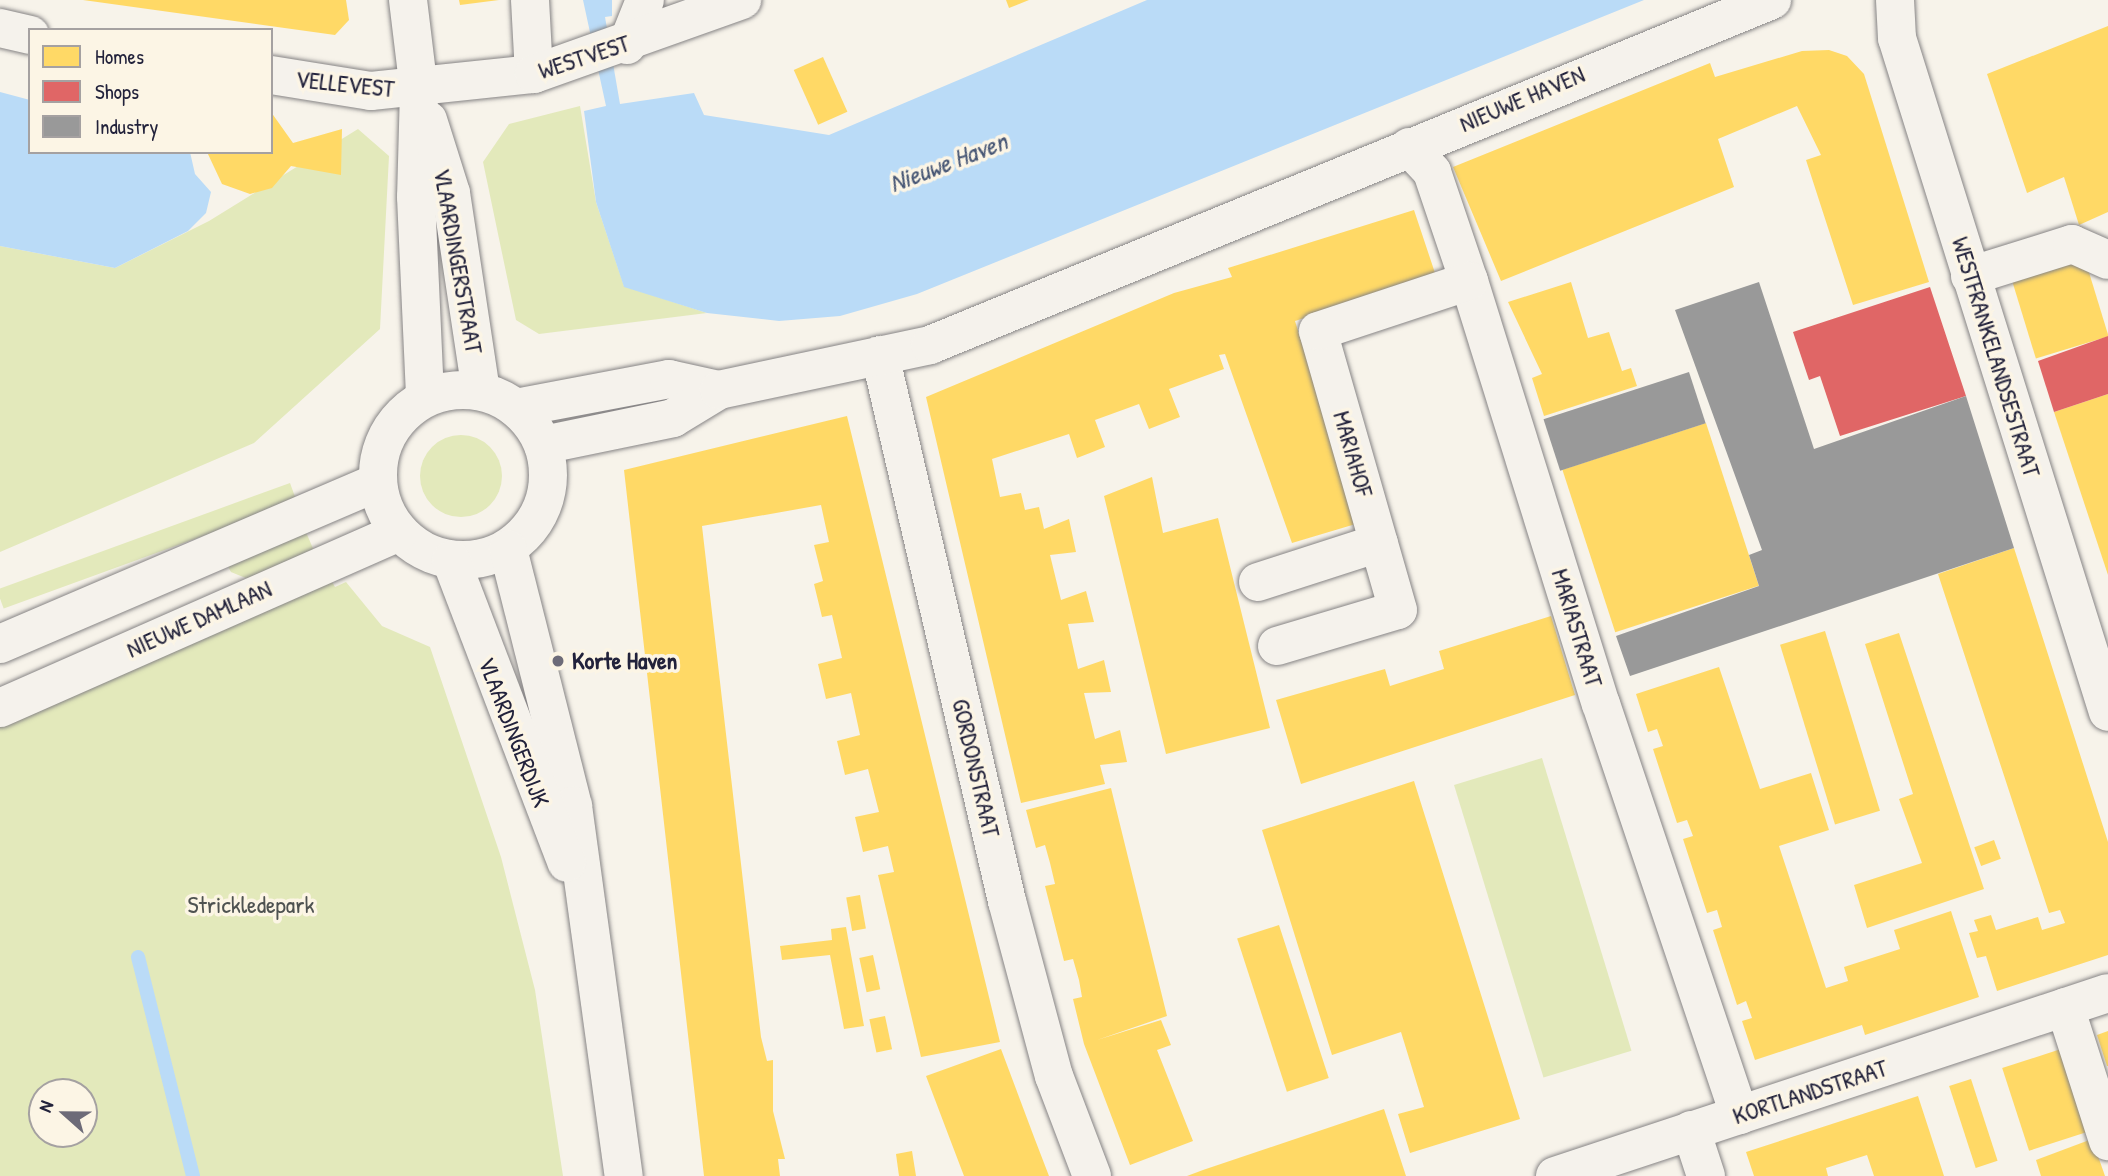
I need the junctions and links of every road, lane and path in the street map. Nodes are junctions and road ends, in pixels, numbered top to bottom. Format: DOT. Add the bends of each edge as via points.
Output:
graph roads {
  1 [pos="408,0"];
  2 [pos="530,0"];
  3 [pos="645,0"];
  4 [pos="742,0"];
  5 [pos="1772,0"];
  6 [pos="1895,0"];
  7 [pos="0,28"];
  8 [pos="28,35"];
  9 [pos="627,44"];
  10 [pos="534,74"];
  11 [pos="273,75"];
  12 [pos="419,91"];
  13 [pos="1409,146"];
  14 [pos="2108,260"];
  15 [pos="1970,276"];
  16 [pos="1469,281"];
  17 [pos="880,355"];
  18 [pos="719,390"];
  19 [pos="481,391"];
  20 [pos="425,398"];
  21 [pos="516,408"];
  22 [pos="543,445"];
  23 [pos="378,482"];
  24 [pos="399,532"];
  25 [pos="1379,543"];
  26 [pos="508,549"];
  27 [pos="451,560"];
  28 [pos="1258,582"];
  29 [pos="0,644"];
  30 [pos="1278,646"];
  31 [pos="0,708"];
  32 [pos="2108,712"];
  33 [pos="583,901"];
  34 [pos="2108,993"];
  35 [pos="2065,1007"];
  36 [pos="1740,1115"];
  37 [pos="1691,1130"];
  38 [pos="2108,1141"];
  39 [pos="624,1176"];
  40 [pos="1092,1176"];
  41 [pos="1555,1176"];
  42 [pos="1706,1176"];
  1 -- 12 [label="street, VLAARDINGERSTRAAT"];
  2 -- 10 [label="street"];
  3 -- 9 [label="street"];
  4 -- 9 [label="street, WESTVEST"];
  5 -- 13 [label="street, NIEUWE HAVEN"];
  6 -- 15 [label="street, WESTFRANKELANDSESTRAAT" via="1897,38"];
  7 -- 8 [label="street"];
  9 -- 10 [label="street, WESTVEST"];
  10 -- 12 [label="street, WESTVEST"];
  11 -- 12 [label="street, VELLEVEST" via="372,91"];
  12 -- 19 [label="street, VLAARDINGERSTRAAT" via="451,193"];
  12 -- 20 [label="street, VLAARDINGERSTRAAT" via="416,197"];
  13 -- 16 [label="street, MARIASTRAAT" via="1432,172"];
  13 -- 17 [label="street, NIEUWE HAVEN" via="930,345"];
  14 -- 15 [label="street" via="2072,244"];
  15 -- 32 [label="street, WESTFRANKELANDSESTRAAT"];
  16 -- 25 [label="street, MARIAHOF" via="1318,331"];
  16 -- 36 [label="street, MARIASTRAAT" via="1601,704"];
  17 -- 18 [label="street, NIEUWE HAVEN"];
  17 -- 40 [label="street, GORDONSTRAAT" via="1007,901 1054,1076"];
  18 -- 21 [label="street, NIEUWE HAVEN" via="669,379"];
  18 -- 22 [label="street, NIEUWE HAVEN" via="673,418"];
  19 -- 20 [label="street"];
  19 -- 21 [label="street"];
  20 -- 23 [label="street" via="389,432"];
  21 -- 22 [label="street"];
  22 -- 26 [label="street" via="549,474 544,504"];
  23 -- 24 [label="street"];
  23 -- 29 [label="street"];
  24 -- 27 [label="street" via="430,554"];
  24 -- 31 [label="street, NIEUWE DAMLAAN"];
  25 -- 28 [label="street"];
  25 -- 30 [label="street, MARIAHOF" via="1398,610"];
  26 -- 27 [label="street"];
  26 -- 33 [label="street, VLAARDINGERDIJK" via="573,806"];
  27 -- 33 [label="street, VLAARDINGERDIJK"];
  33 -- 39 [label="street, VLAARDINGERDIJK"];
  34 -- 35 [label="street, KORTLANDSTRAAT"];
  35 -- 36 [label="street, KORTLANDSTRAAT"];
  35 -- 38 [label="street"];
  36 -- 37 [label="street, KORTLANDSTRAAT"];
  37 -- 41 [label="street, KORTLANDSTRAAT"];
  37 -- 42 [label="street"];
}
